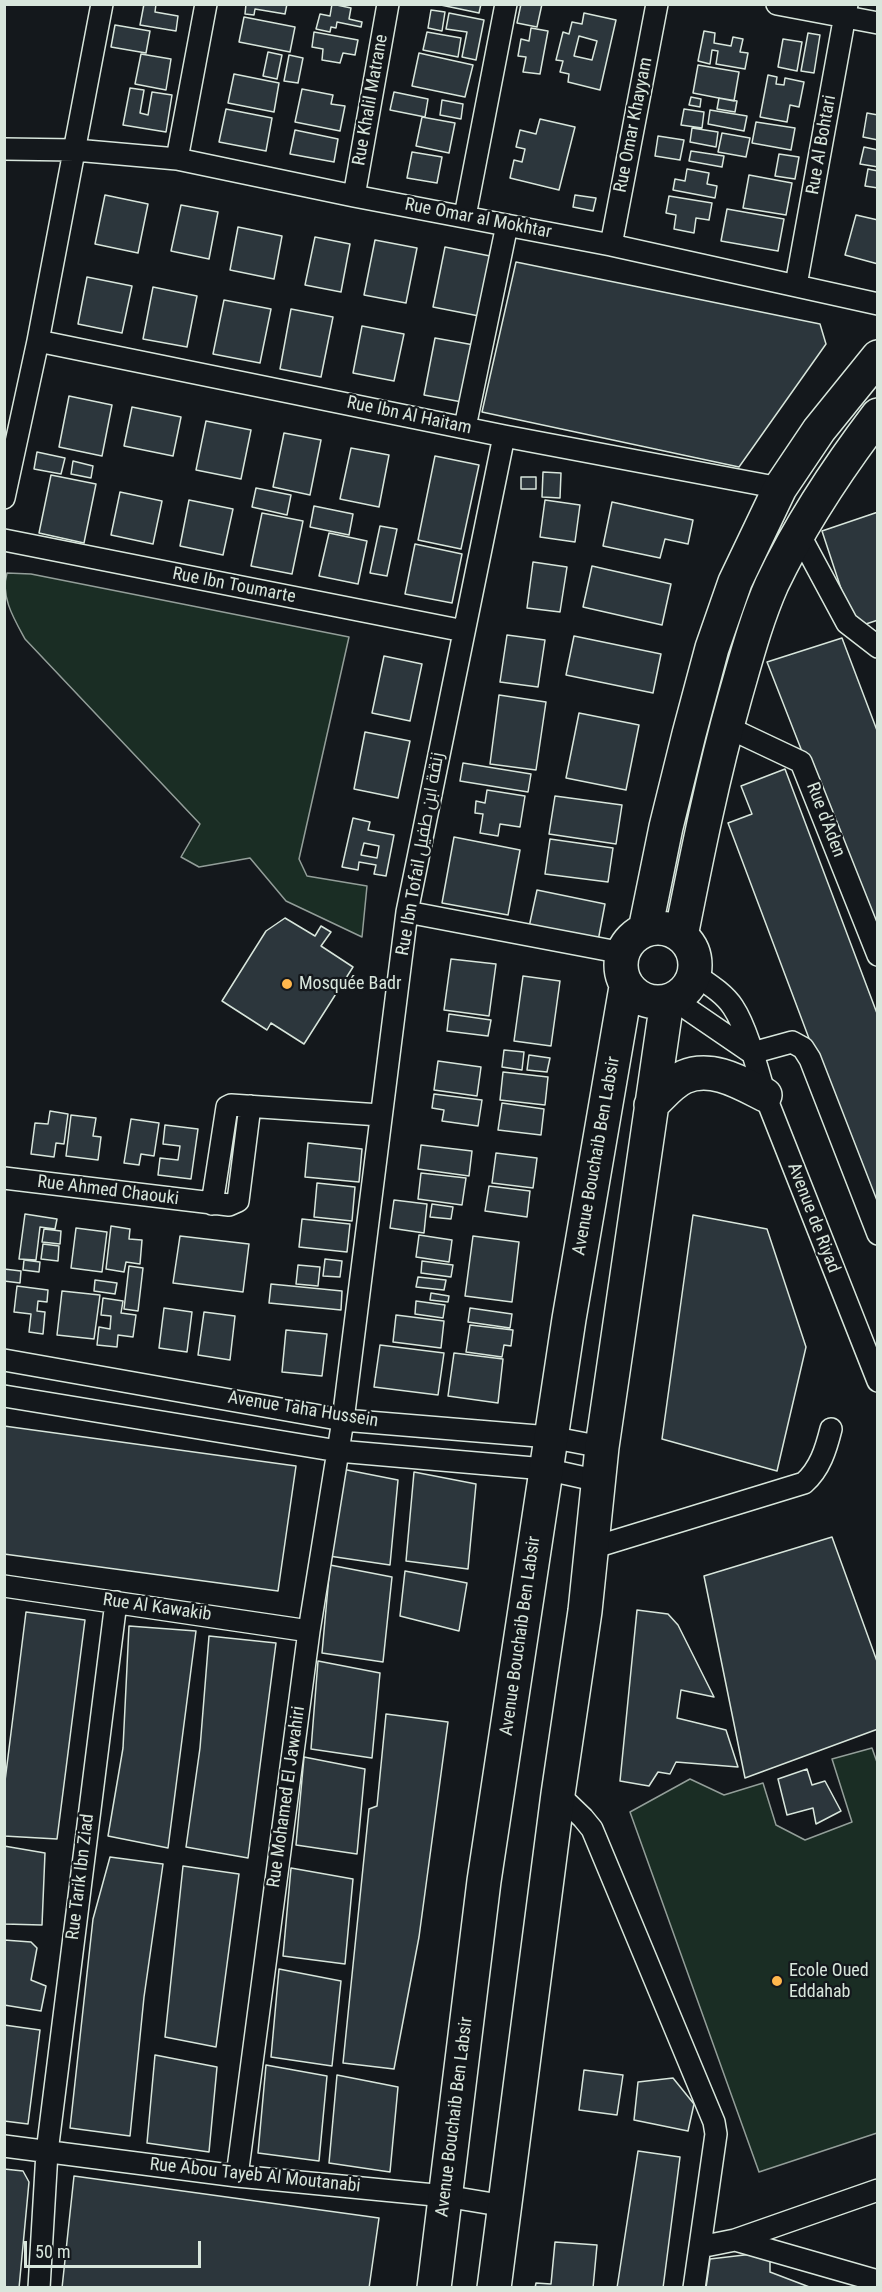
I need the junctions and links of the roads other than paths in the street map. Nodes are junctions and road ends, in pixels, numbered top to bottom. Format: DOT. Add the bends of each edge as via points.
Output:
graph roads {
  1 [pos="102,4"];
  2 [pos="206,4"];
  3 [pos="388,4"];
  4 [pos="506,4"];
  5 [pos="657,4"];
  6 [pos="777,4"];
  7 [pos="846,10"];
  8 [pos="878,23"];
  9 [pos="4,149"];
  10 [pos="75,150"];
  11 [pos="177,159"];
  12 [pos="354,196"];
  13 [pos="465,216"];
  14 [pos="507,225"];
  15 [pos="611,244"];
  16 [pos="796,285"];
  17 [pos="878,304"];
  18 [pos="38,341"];
  19 [pos="878,357"];
  20 [pos="878,415"];
  21 [pos="465,427"];
  22 [pos="504,436"];
  23 [pos="780,488"];
  24 [pos="4,498"];
  25 [pos="798,532"];
  26 [pos="4,540"];
  27 [pos="464,631"];
  28 [pos="878,650"];
  29 [pos="727,727"];
  30 [pos="407,912"];
  31 [pos="681,936"];
  32 [pos="634,941"];
  33 [pos="878,955"];
  34 [pos="694,974"];
  35 [pos="626,987"];
  36 [pos="670,1000"];
  37 [pos="752,1053"];
  38 [pos="765,1095"];
  39 [pos="651,1105"];
  40 [pos="381,1115"];
  41 [pos="4,1178"];
  42 [pos="878,1234"];
  43 [pos="4,1360"];
  44 [pos="878,1381"];
  45 [pos="4,1396"];
  46 [pos="344,1419"];
  47 [pos="831,1429"];
  48 [pos="550,1437"];
  49 [pos="603,1447"];
  50 [pos="338,1451"];
  51 [pos="545,1469"];
  52 [pos="599,1481"];
  53 [pos="592,1548"];
  54 [pos="4,1586"];
  55 [pos="116,1602"];
  56 [pos="309,1631"];
  57 [pos="558,1794"];
  58 [pos="4,2146"];
  59 [pos="47,2152"];
  60 [pos="237,2176"];
  61 [pos="878,2190"];
  62 [pos="445,2196"];
  63 [pos="506,2206"];
  64 [pos="735,2240"];
  65 [pos="700,2247"];
  66 [pos="878,2281"];
  67 [pos="39,2288"];
  68 [pos="434,2288"];
  69 [pos="494,2288"];
  70 [pos="694,2288"];
  1 -- 10 [label="street"];
  2 -- 11 [label="street"];
  3 -- 12 [label="street, Rue Khalil Matrane"];
  4 -- 13 [label="street"];
  5 -- 15 [label="street, Rue Omar Khayyam"];
  6 -- 7 [label="street"];
  7 -- 8 [label="street"];
  7 -- 16 [label="street, Rue Al Bohtari"];
  9 -- 10 [label="street, Rue Omar al Mokhtar"];
  10 -- 11 [label="street, Rue Omar al Mokhtar"];
  10 -- 18 [label="street"];
  11 -- 12 [label="street, Rue Omar al Mokhtar"];
  12 -- 13 [label="street, Rue Omar al Mokhtar"];
  13 -- 14 [label="street, Rue Omar al Mokhtar"];
  14 -- 15 [label="street, Rue Omar al Mokhtar"];
  14 -- 21 [label="street"];
  15 -- 16 [label="street, Rue Omar al Mokhtar"];
  16 -- 17 [label="street, Rue Omar al Mokhtar"];
  18 -- 21 [label="street, Rue Ibn Al Haitam"];
  18 -- 24 [label="street"];
  19 -- 23 [label="main road" via="819,430"];
  20 -- 25 [label="main road" via="839,466"];
  21 -- 22 [label="street, Rue Ibn Al Haitam"];
  22 -- 23 [label="street, Rue Ibn Al Haitam"];
  22 -- 27 [label="street, Rue Ibn Tofail زنقة ابن طفيل"];
  23 -- 32 [label="main road" via="735,582 712,648"];
  25 -- 28 [label="street" via="847,623"];
  25 -- 29 [label="main road" via="771,587 749,647"];
  26 -- 27 [label="street, Rue Ibn Toumarte"];
  27 -- 30 [label="street, Rue Ibn Tofail زنقة ابن طفيل"];
  29 -- 31 [label="main road"];
  29 -- 33 [label="street, Rue d'Aden" via="801,762"];
  30 -- 32 [label="street"];
  30 -- 40 [label="street, Rue Ibn Tofail زنقة ابن طفيل"];
  31 -- 32 [label="main road" via="657,928"];
  31 -- 34 [label="main road" via="693,952"];
  32 -- 35 [label="main road" via="622,972"];
  34 -- 36 [label="main road" via="687,989"];
  34 -- 37 [label="street, Avenue de Riyad" via="734,1008"];
  35 -- 36 [label="main road" via="647,1000"];
  35 -- 48 [label="main road, Avenue Bouchaib Ben Labsir"];
  36 -- 37 [label="street"];
  36 -- 39 [label="main road"];
  37 -- 38 [label="street, Avenue de Riyad"];
  37 -- 42 [label="street" via="792,1042 803,1048"];
  38 -- 39 [label="main road" via="718,1074 699,1073 683,1077"];
  38 -- 44 [label="street, Avenue de Riyad"];
  39 -- 49 [label="main road"];
  40 -- 41 [label="street, Rue Ahmed Chaouki" via="250,1106 238,1201 229,1205"];
  40 -- 46 [label="street, Rue Ibn Tofail زنقة ابن طفيل"];
  43 -- 46 [label="street, Avenue Taha Hussein"];
  45 -- 50 [label="street, Avenue Taha Hussein"];
  46 -- 48 [label="street, Avenue Taha Hussein"];
  46 -- 50 [label="street, Rue Mohamed El Jawahiri"];
  47 -- 53 [label="street" via="823,1456 804,1483"];
  48 -- 49 [label="street, Avenue Taha Hussein"];
  48 -- 51 [label="main road, Avenue Bouchaib Ben Labsir"];
  49 -- 52 [label="main road"];
  50 -- 51 [label="street, Avenue Taha Hussein"];
  50 -- 56 [label="street, Rue Mohamed El Jawahiri"];
  51 -- 52 [label="street, Avenue Taha Hussein"];
  51 -- 62 [label="main road, Avenue Bouchaib Ben Labsir" via="484,1881"];
  52 -- 53 [label="main road"];
  53 -- 57 [label="main road"];
  54 -- 55 [label="street, Rue Al Kawakib"];
  55 -- 56 [label="street, Rue Al Kawakib"];
  55 -- 59 [label="street, Rue Tarik Ibn Ziad"];
  56 -- 60 [label="street, Rue Mohamed El Jawahiri"];
  57 -- 63 [label="main road"];
  57 -- 65 [label="street" via="592,1829 714,2122 716,2134"];
  58 -- 59 [label="street, Rue Abou Tayeb Al Moutanabi"];
  59 -- 60 [label="street, Rue Abou Tayeb Al Moutanabi"];
  59 -- 67 [label="street, Rue Tarik Ibn Ziad"];
  60 -- 62 [label="street, Rue Abou Tayeb Al Moutanabi"];
  61 -- 64 [label="street"];
  62 -- 63 [label="street, Rue Abou Tayeb Al Moutanabi"];
  62 -- 68 [label="main road, Avenue Bouchaib Ben Labsir"];
  63 -- 69 [label="main road"];
  64 -- 65 [label="street"];
  64 -- 66 [label="street"];
  65 -- 70 [label="street"];
}
